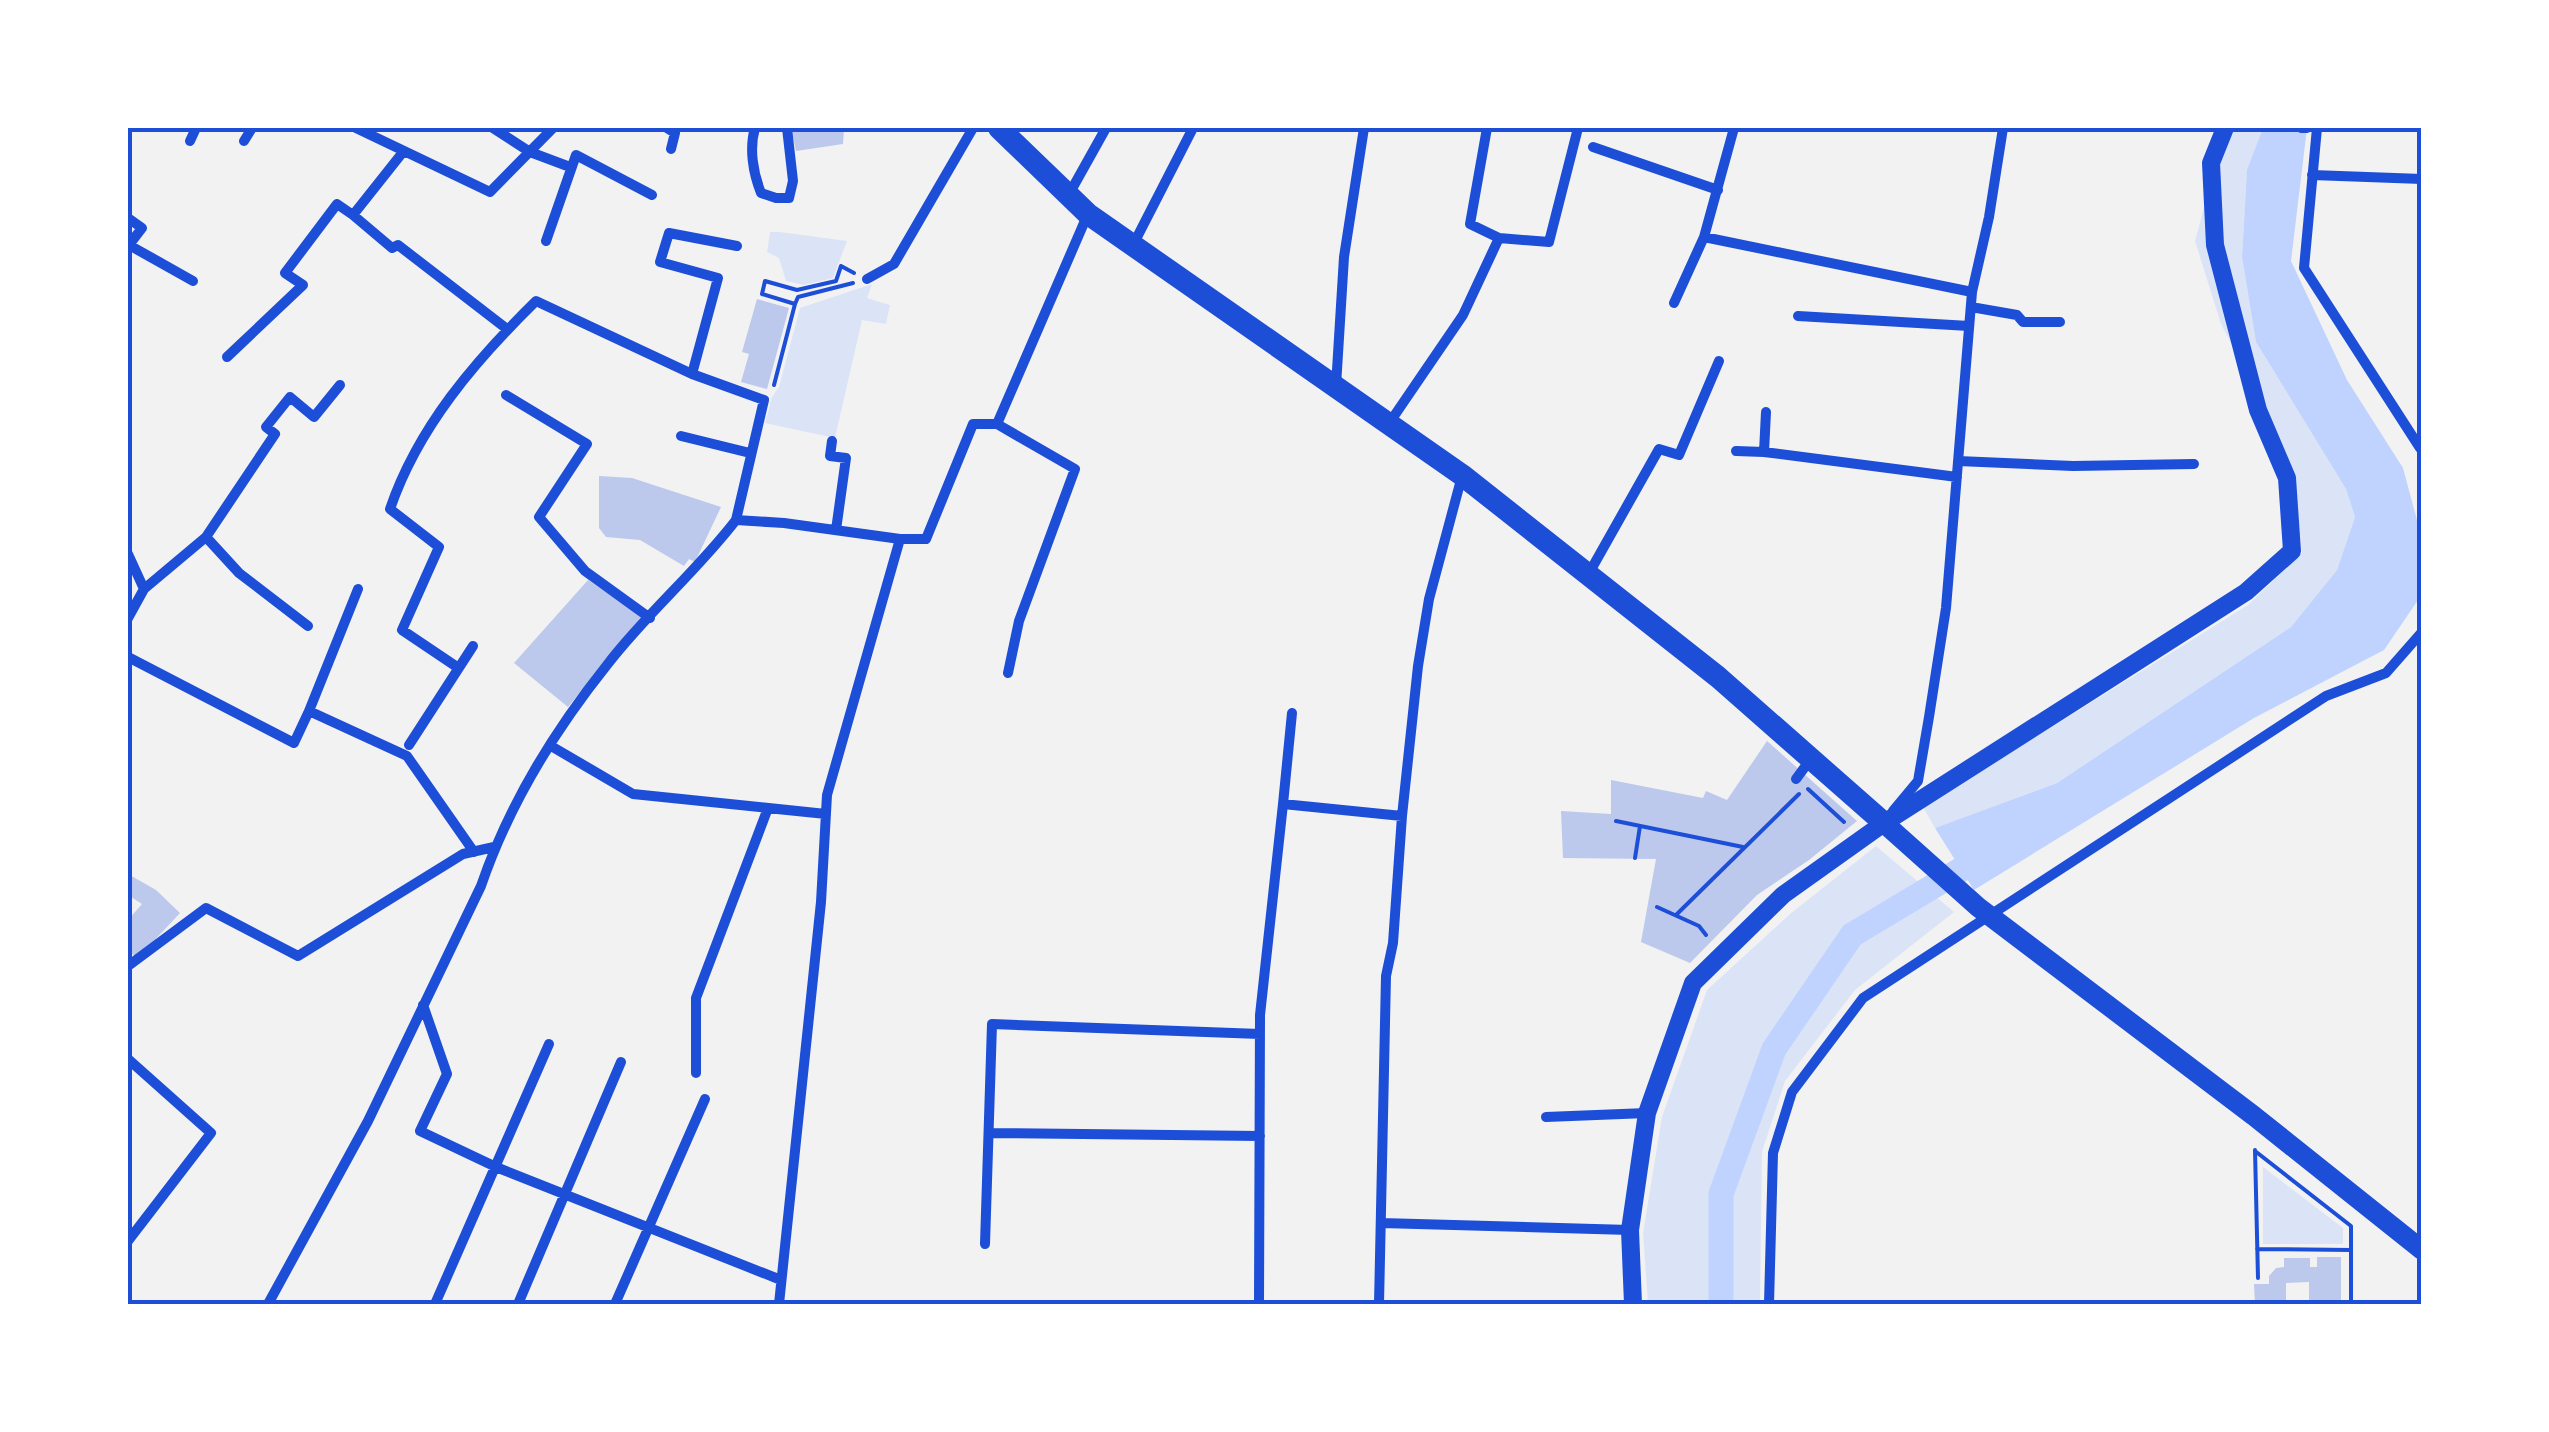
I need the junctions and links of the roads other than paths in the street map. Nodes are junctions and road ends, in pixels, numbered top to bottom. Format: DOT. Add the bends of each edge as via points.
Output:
graph roads {
  1 [pos="196,128"];
  2 [pos="252,128"];
  3 [pos="356,128"];
  4 [pos="493,128"];
  5 [pos="553,128"];
  6 [pos="668,128"];
  7 [pos="754,128"];
  8 [pos="787,128"];
  9 [pos="973,128"];
  10 [pos="999,128"];
  11 [pos="1106,128"];
  12 [pos="1193,128"];
  13 [pos="1364,128"];
  14 [pos="1487,128"];
  15 [pos="1578,128"];
  16 [pos="1734,128"];
  17 [pos="2003,128"];
  18 [pos="2224,128"];
  19 [pos="2317,128"];
  20 [pos="190,140"];
  21 [pos="244,141"];
  22 [pos="672,148"];
  23 [pos="1593,148"];
  24 [pos="402,152"];
  25 [pos="530,152"];
  26 [pos="570,168"];
  27 [pos="2312,176"];
  28 [pos="2422,178"];
  29 [pos="1718,190"];
  30 [pos="652,195"];
  31 [pos="1068,196"];
  32 [pos="1088,214"];
  33 [pos="352,215"];
  34 [pos="128,218"];
  35 [pos="1704,237"];
  36 [pos="1498,238"];
  37 [pos="546,241"];
  38 [pos="737,246"];
  39 [pos="1133,246"];
  40 [pos="867,280"];
  41 [pos="193,281"];
  42 [pos="1972,292"];
  43 [pos="1674,302"];
  44 [pos="1971,307"];
  45 [pos="1798,316"];
  46 [pos="2060,322"];
  47 [pos="1970,326"];
  48 [pos="507,329"];
  49 [pos="226,357"];
  50 [pos="1719,361"];
  51 [pos="692,374"];
  52 [pos="340,384"];
  53 [pos="1336,387"];
  54 [pos="506,395"];
  55 [pos="1766,412"];
  56 [pos="997,424"];
  57 [pos="1389,424"];
  58 [pos="681,436"];
  59 [pos="832,440"];
  60 [pos="1736,451"];
  61 [pos="2421,451"];
  62 [pos="1764,452"];
  63 [pos="750,453"];
  64 [pos="1958,461"];
  65 [pos="2194,464"];
  66 [pos="1462,476"];
  67 [pos="1957,477"];
  68 [pos="736,520"];
  69 [pos="836,530"];
  70 [pos="206,537"];
  71 [pos="900,539"];
  72 [pos="128,554"];
  73 [pos="1588,574"];
  74 [pos="144,589"];
  75 [pos="358,589"];
  76 [pos="128,618"];
  77 [pos="650,618"];
  78 [pos="308,626"];
  79 [pos="2422,632"];
  80 [pos="472,646"];
  81 [pos="128,657"];
  82 [pos="457,667"];
  83 [pos="1008,673"];
  84 [pos="309,711"];
  85 [pos="1292,713"];
  86 [pos="409,745"];
  87 [pos="551,746"];
  88 [pos="1810,759"];
  89 [pos="1796,779"];
  90 [pos="1283,804"];
  91 [pos="768,808"];
  92 [pos="826,814"];
  93 [pos="1402,816"];
  94 [pos="1884,824"];
  95 [pos="494,847"];
  96 [pos="474,852"];
  97 [pos="1983,911"];
  98 [pos="128,963"];
  99 [pos="423,1005"];
  100 [pos="1260,1034"];
  101 [pos="549,1044"];
  102 [pos="128,1059"];
  103 [pos="621,1062"];
  104 [pos="696,1073"];
  105 [pos="705,1099"];
  106 [pos="1646,1112"];
  107 [pos="1546,1117"];
  108 [pos="990,1133"];
  109 [pos="1260,1136"];
  110 [pos="496,1166"];
  111 [pos="565,1194"];
  112 [pos="1380,1223"];
  113 [pos="648,1228"];
  114 [pos="1630,1230"];
  115 [pos="128,1241"];
  116 [pos="985,1244"];
  117 [pos="2422,1250"];
  118 [pos="781,1280"];
  119 [pos="268,1304"];
  120 [pos="435,1304"];
  121 [pos="518,1304"];
  122 [pos="615,1304"];
  123 [pos="779,1304"];
  124 [pos="1260,1304"];
  125 [pos="1379,1304"];
  126 [pos="1633,1304"];
  127 [pos="1770,1304"];
  1 -- 20 [label="street"];
  2 -- 21 [label="street"];
  3 -- 24 [label="street"];
  4 -- 25 [label="street"];
  5 -- 25 [label="street"];
  6 -- 22 [label="street" via="675,133"];
  7 -- 8 [label="street" via="760,193 789,198"];
  9 -- 40 [label="street" via="894,264"];
  10 -- 31 [label="main road"];
  11 -- 31 [label="street"];
  12 -- 39 [label="street"];
  13 -- 53 [label="street" via="1344,257"];
  14 -- 36 [label="street" via="1470,224"];
  15 -- 36 [label="street" via="1550,242"];
  16 -- 29 [label="street"];
  17 -- 42 [label="street"];
  18 -- 94 [label="street" via="2210,163 2215,245 2258,410 2287,478 2292,552 2246,592"];
  19 -- 27 [label="street"];
  23 -- 29 [label="street"];
  24 -- 25 [label="street" via="490,192"];
  24 -- 33 [label="street"];
  25 -- 26 [label="street"];
  26 -- 30 [label="street" via="576,155"];
  26 -- 37 [label="street"];
  27 -- 28 [label="street"];
  27 -- 61 [label="street" via="2304,268"];
  29 -- 35 [label="street"];
  31 -- 32 [label="main road"];
  32 -- 39 [label="main road"];
  32 -- 56 [label="street"];
  33 -- 48 [label="street"];
  33 -- 49 [label="street" via="337,204 285,273 303,285"];
  34 -- 41 [label="street" via="142,228 129,244"];
  35 -- 42 [label="street"];
  35 -- 43 [label="street"];
  36 -- 57 [label="street" via="1462,315"];
  38 -- 51 [label="street" via="669,232 660,262 718,278"];
  39 -- 53 [label="main road"];
  42 -- 44 [label="street"];
  44 -- 46 [label="street" via="2017,314 2023,322"];
  44 -- 47 [label="street"];
  45 -- 47 [label="street"];
  47 -- 64 [label="street"];
  48 -- 51 [label="street" via="536,301"];
  48 -- 82 [label="street" via="440,408 390,509 439,547 402,630"];
  50 -- 73 [label="street" via="1679,455 1658,449"];
  51 -- 63 [label="street" via="764,400"];
  52 -- 70 [label="street" via="314,417 290,398 266,426 275,434"];
  53 -- 57 [label="main road"];
  54 -- 77 [label="street" via="586,444 539,517 585,571"];
  55 -- 62 [label="street"];
  56 -- 71 [label="street" via="972,424 926,538"];
  56 -- 83 [label="street" via="1075,469 1019,621"];
  57 -- 66 [label="main road"];
  58 -- 63 [label="street"];
  59 -- 69 [label="street" via="830,456 846,458"];
  60 -- 62 [label="street"];
  62 -- 67 [label="street"];
  63 -- 68 [label="street"];
  64 -- 65 [label="street"];
  64 -- 67 [label="street"];
  66 -- 73 [label="main road"];
  66 -- 93 [label="street" via="1418,666"];
  67 -- 94 [label="street" via="1946,608 1918,782"];
  68 -- 69 [label="street"];
  68 -- 77 [label="street"];
  69 -- 71 [label="street"];
  70 -- 74 [label="street"];
  70 -- 78 [label="street" via="239,573"];
  71 -- 92 [label="street"];
  72 -- 74 [label="street"];
  73 -- 88 [label="main road"];
  74 -- 76 [label="street"];
  75 -- 84 [label="street"];
  77 -- 87 [label="street" via="607,664"];
  79 -- 97 [label="street" via="2386,672 2326,696"];
  80 -- 82 [label="street"];
  81 -- 84 [label="street" via="294,743"];
  82 -- 86 [label="street"];
  84 -- 96 [label="street" via="407,756"];
  85 -- 90 [label="street"];
  87 -- 91 [label="street" via="632,794"];
  87 -- 95 [label="street"];
  88 -- 89 [label="street"];
  88 -- 94 [label="main road"];
  90 -- 93 [label="street"];
  90 -- 100 [label="street"];
  91 -- 92 [label="street"];
  91 -- 104 [label="street" via="696,998"];
  92 -- 118 [label="street"];
  93 -- 112 [label="street" via="1386,976"];
  94 -- 97 [label="main road"];
  94 -- 106 [label="street" via="1783,895 1693,983"];
  95 -- 96 [label="street"];
  95 -- 99 [label="street"];
  96 -- 98 [label="street" via="298,956 206,908"];
  97 -- 117 [label="main road"];
  97 -- 127 [label="street" via="1863,998 1792,1092 1773,1153"];
  99 -- 110 [label="street" via="447,1074 420,1131"];
  99 -- 119 [label="street"];
  100 -- 108 [label="street" via="992,1024"];
  100 -- 109 [label="street"];
  101 -- 110 [label="street"];
  102 -- 115 [label="street" via="211,1133"];
  103 -- 111 [label="street"];
  105 -- 113 [label="street"];
  106 -- 107 [label="street"];
  106 -- 114 [label="street"];
  108 -- 109 [label="street"];
  108 -- 116 [label="street"];
  109 -- 124 [label="street"];
  110 -- 111 [label="street"];
  110 -- 120 [label="street"];
  111 -- 113 [label="street"];
  111 -- 121 [label="street"];
  112 -- 114 [label="street"];
  112 -- 125 [label="street"];
  113 -- 118 [label="street"];
  113 -- 122 [label="street"];
  114 -- 126 [label="street"];
  118 -- 123 [label="street"];
}
